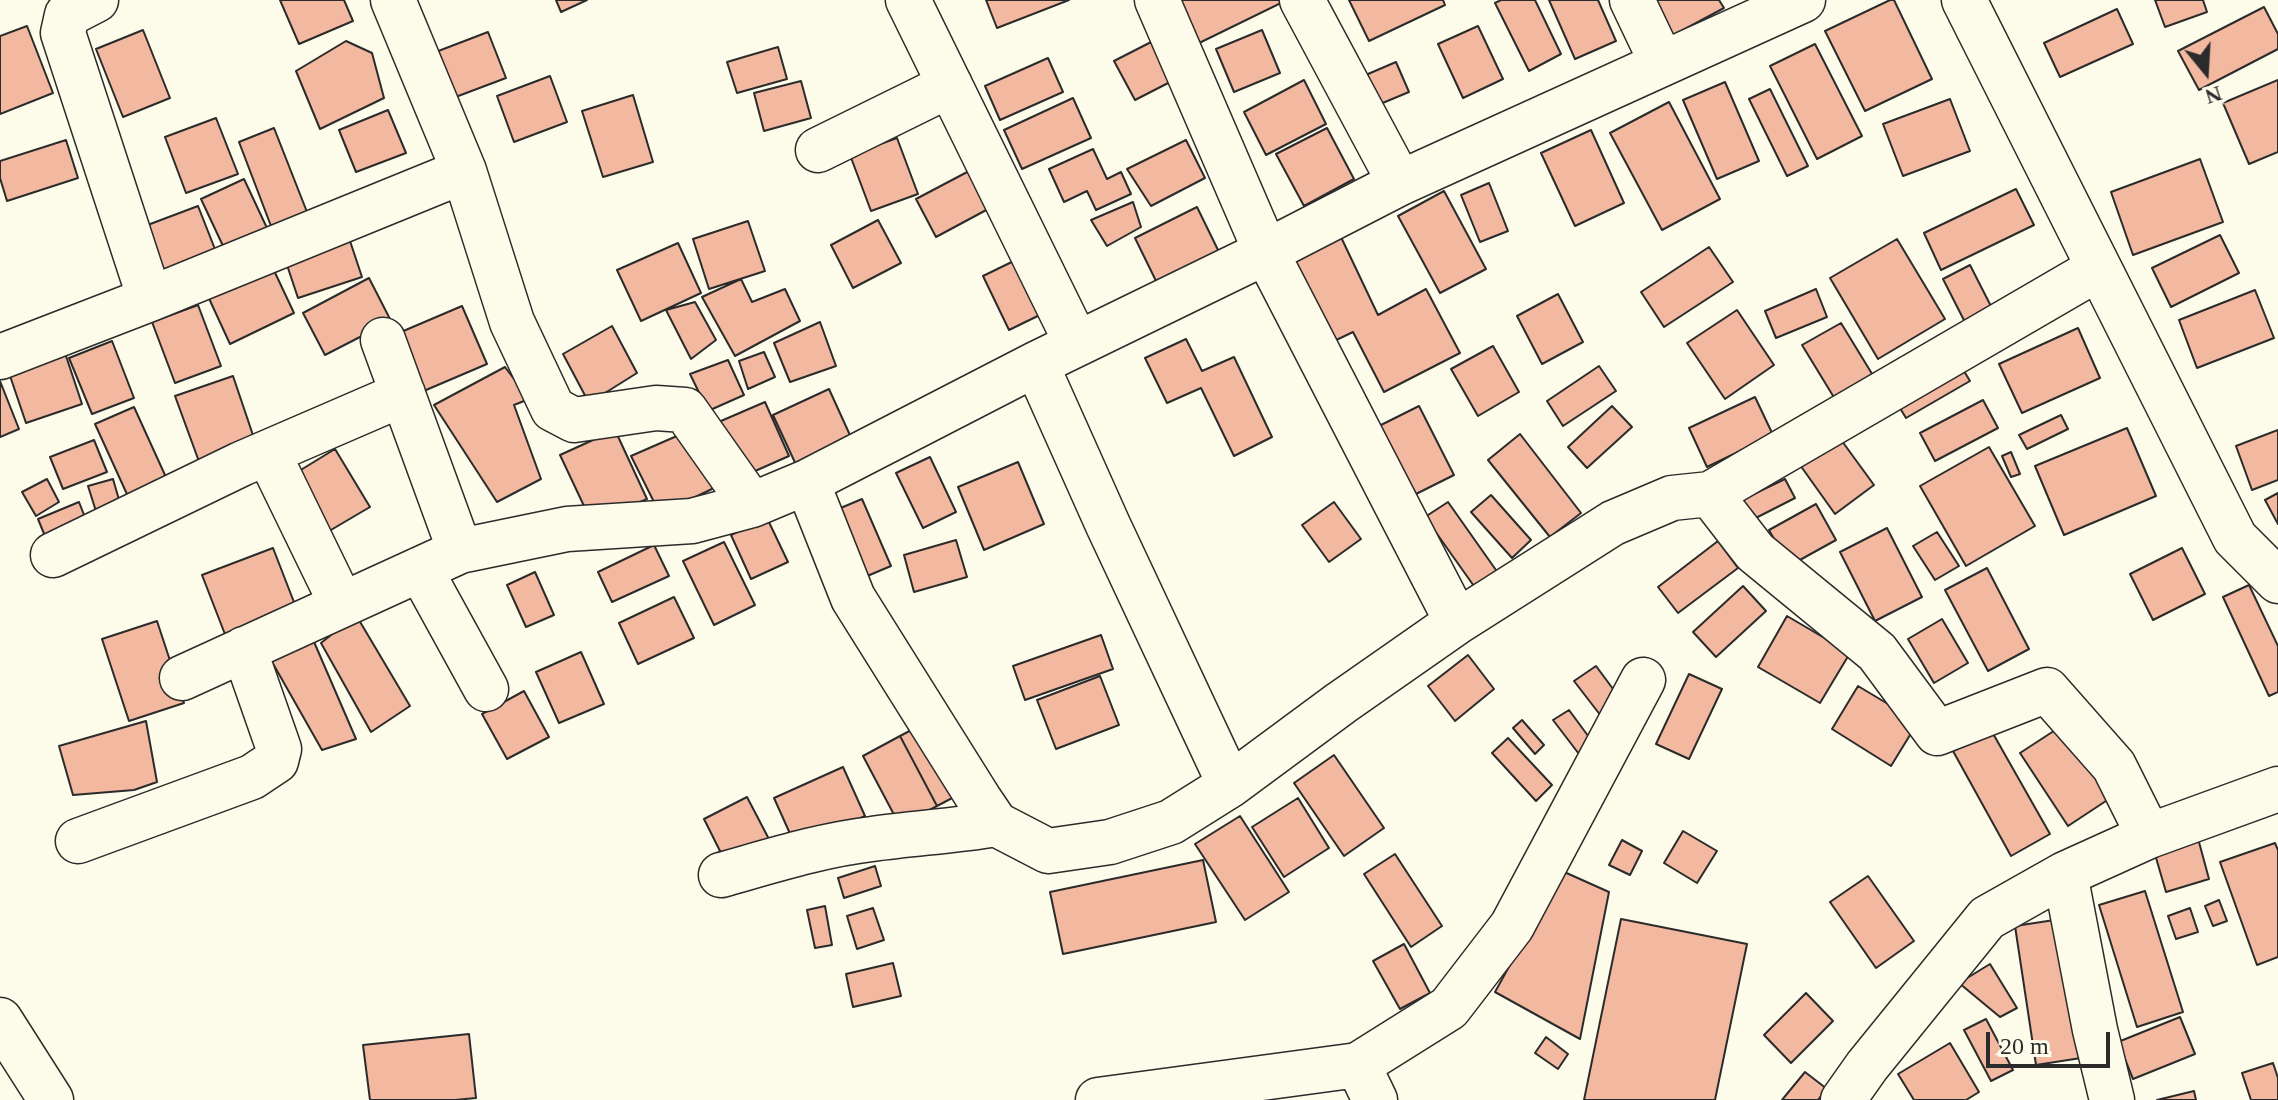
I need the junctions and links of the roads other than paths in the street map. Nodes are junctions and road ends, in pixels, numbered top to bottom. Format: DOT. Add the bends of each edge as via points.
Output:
graph roads {
  1 [pos="96,0"];
  2 [pos="393,0"];
  3 [pos="908,0"];
  4 [pos="1157,0"];
  5 [pos="1302,0"];
  6 [pos="1632,0"];
  7 [pos="1803,0"];
  8 [pos="1964,0"];
  9 [pos="1662,63"];
  10 [pos="950,85"];
  11 [pos="818,150"];
  12 [pos="464,171"];
  13 [pos="1400,183"];
  14 [pos="1266,252"];
  15 [pos="2099,268"];
  16 [pos="150,299"];
  17 [pos="383,340"];
  18 [pos="1077,344"];
  19 [pos="0,357"];
  20 [pos="1036,364"];
  21 [pos="403,394"];
  22 [pos="268,453"];
  23 [pos="807,482"];
  24 [pos="1710,494"];
  25 [pos="752,505"];
  26 [pos="460,551"];
  27 [pos="53,555"];
  28 [pos="420,569"];
  29 [pos="2278,581"];
  30 [pos="342,605"];
  31 [pos="1457,622"];
  32 [pos="244,649"];
  33 [pos="182,678"];
  34 [pos="1643,680"];
  35 [pos="486,689"];
  36 [pos="1230,785"];
  37 [pos="2278,789"];
  38 [pos="996,824"];
  39 [pos="2149,836"];
  40 [pos="78,841"];
  41 [pos="2065,874"];
  42 [pos="721,875"];
  43 [pos="7,1046"];
  44 [pos="1366,1082"];
  45 [pos="51,1100"];
  46 [pos="1098,1100"];
  47 [pos="1843,1100"];
  48 [pos="2112,1100"];
  1 -- 16 [label="street" via="67,15 63,33"];
  2 -- 12 [label="street"];
  3 -- 10 [label="street"];
  4 -- 14 [label="street"];
  5 -- 13 [label="street"];
  6 -- 9 [label="street"];
  7 -- 9 [label="street"];
  8 -- 15 [label="street"];
  9 -- 13 [label="street"];
  10 -- 11 [label="street"];
  10 -- 18 [label="street"];
  12 -- 16 [label="street"];
  12 -- 25 [label="street" via="512,322 553,409 574,420 656,408 685,410"];
  13 -- 14 [label="street"];
  14 -- 18 [label="street"];
  14 -- 31 [label="street"];
  15 -- 24 [label="street"];
  15 -- 29 [label="street" via="2235,538"];
  16 -- 19 [label="street"];
  17 -- 21 [label="street"];
  18 -- 20 [label="street"];
  20 -- 23 [label="street"];
  20 -- 36 [label="street"];
  21 -- 22 [label="street"];
  21 -- 26 [label="street"];
  22 -- 27 [label="street"];
  22 -- 30 [label="street"];
  23 -- 25 [label="street"];
  23 -- 38 [label="street" via="853,598"];
  24 -- 31 [label="street" via="1672,498 1613,523"];
  24 -- 39 [label="street" via="1755,552 1877,652 1937,733 2047,690 2114,766"];
  25 -- 26 [label="street" via="692,521 567,529"];
  26 -- 28 [label="street"];
  28 -- 30 [label="street"];
  28 -- 35 [label="street"];
  30 -- 32 [label="street"];
  31 -- 36 [label="street"];
  32 -- 33 [label="street"];
  32 -- 40 [label="street" via="279,749 276,761 252,777"];
  34 -- 44 [label="street" via="1512,926 1449,1008"];
  36 -- 38 [label="street" via="1171,822 1110,842 1048,851"];
  37 -- 39 [label="street"];
  38 -- 42 [label="street" via="871,839"];
  39 -- 41 [label="street"];
  41 -- 47 [label="street" via="1987,918"];
  41 -- 48 [label="street"];
  43 -- 45 [label="street"];
  44 -- 46 [label="street"];
}
